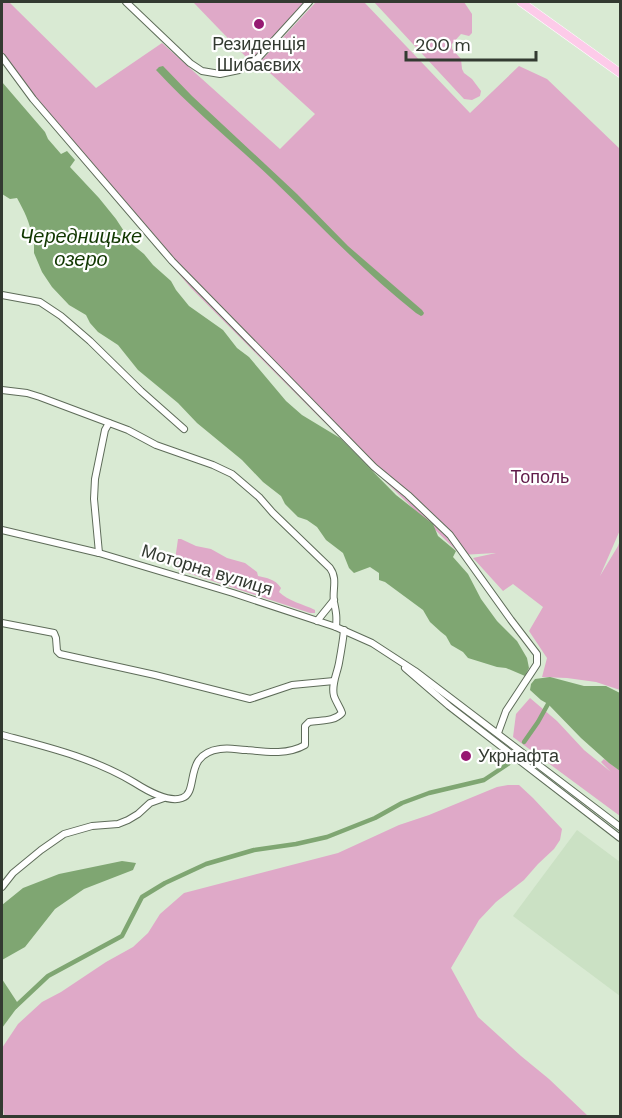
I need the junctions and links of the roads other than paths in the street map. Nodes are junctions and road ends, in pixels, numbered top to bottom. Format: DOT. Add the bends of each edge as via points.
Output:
graph roads {
  1 [pos="126,2"];
  2 [pos="309,2"];
  3 [pos="521,2"];
  4 [pos="2,57"];
  5 [pos="621,73"];
  6 [pos="2,295"];
  7 [pos="2,390"];
  8 [pos="109,423"];
  9 [pos="184,429"];
  10 [pos="2,530"];
  11 [pos="99,553"];
  12 [pos="334,600"];
  13 [pos="316,621"];
  14 [pos="2,622"];
  15 [pos="336,627"];
  16 [pos="344,630"];
  17 [pos="396,660"];
  18 [pos="334,681"];
  19 [pos="498,734"];
  20 [pos="2,735"];
  21 [pos="144,789"];
  22 [pos="578,795"];
  23 [pos="165,798"];
  24 [pos="573,802"];
  25 [pos="150,803"];
  26 [pos="621,827"];
  27 [pos="621,838"];
  28 [pos="2,887"];
  1 -- 2 [label="street" via="190,63 202,71 220,74 238,70 258,58"];
  3 -- 5 [label="main road"];
  4 -- 19 [label="street" via="33,99 172,261 374,467 450,536 537,654 537,664 506,711"];
  6 -- 9 [label="street" via="40,302 61,316"];
  7 -- 8 [label="street" via="27,393"];
  8 -- 11 [label="street" via="94,479"];
  8 -- 12 [label="street" via="213,465 241,481 334,573"];
  10 -- 11 [label="street, Моторна вулиця"];
  11 -- 13 [label="street, Моторна вулиця"];
  12 -- 13 [label="street"];
  12 -- 15 [label="street"];
  13 -- 15 [label="street, Моторна вулиця"];
  14 -- 18 [label="street" via="54,633 60,654 250,699 292,685"];
  15 -- 16 [label="street, Моторна вулиця"];
  16 -- 17 [label="street, Моторна вулиця"];
  16 -- 18 [label="street"];
  17 -- 19 [label="street"];
  17 -- 24 [label="street"];
  18 -- 23 [label="street" via="334,696 342,713 335,719 307,723 304,746 282,752 218,749 196,763 187,795"];
  19 -- 22 [label="street"];
  20 -- 21 [label="street" via="104,767"];
  21 -- 23 [label="street"];
  21 -- 25 [label="street"];
  22 -- 24 [label="street"];
  22 -- 26 [label="street"];
  23 -- 25 [label="street"];
  24 -- 27 [label="street"];
  25 -- 28 [label="street" via="118,824 64,834 13,873"];
}
